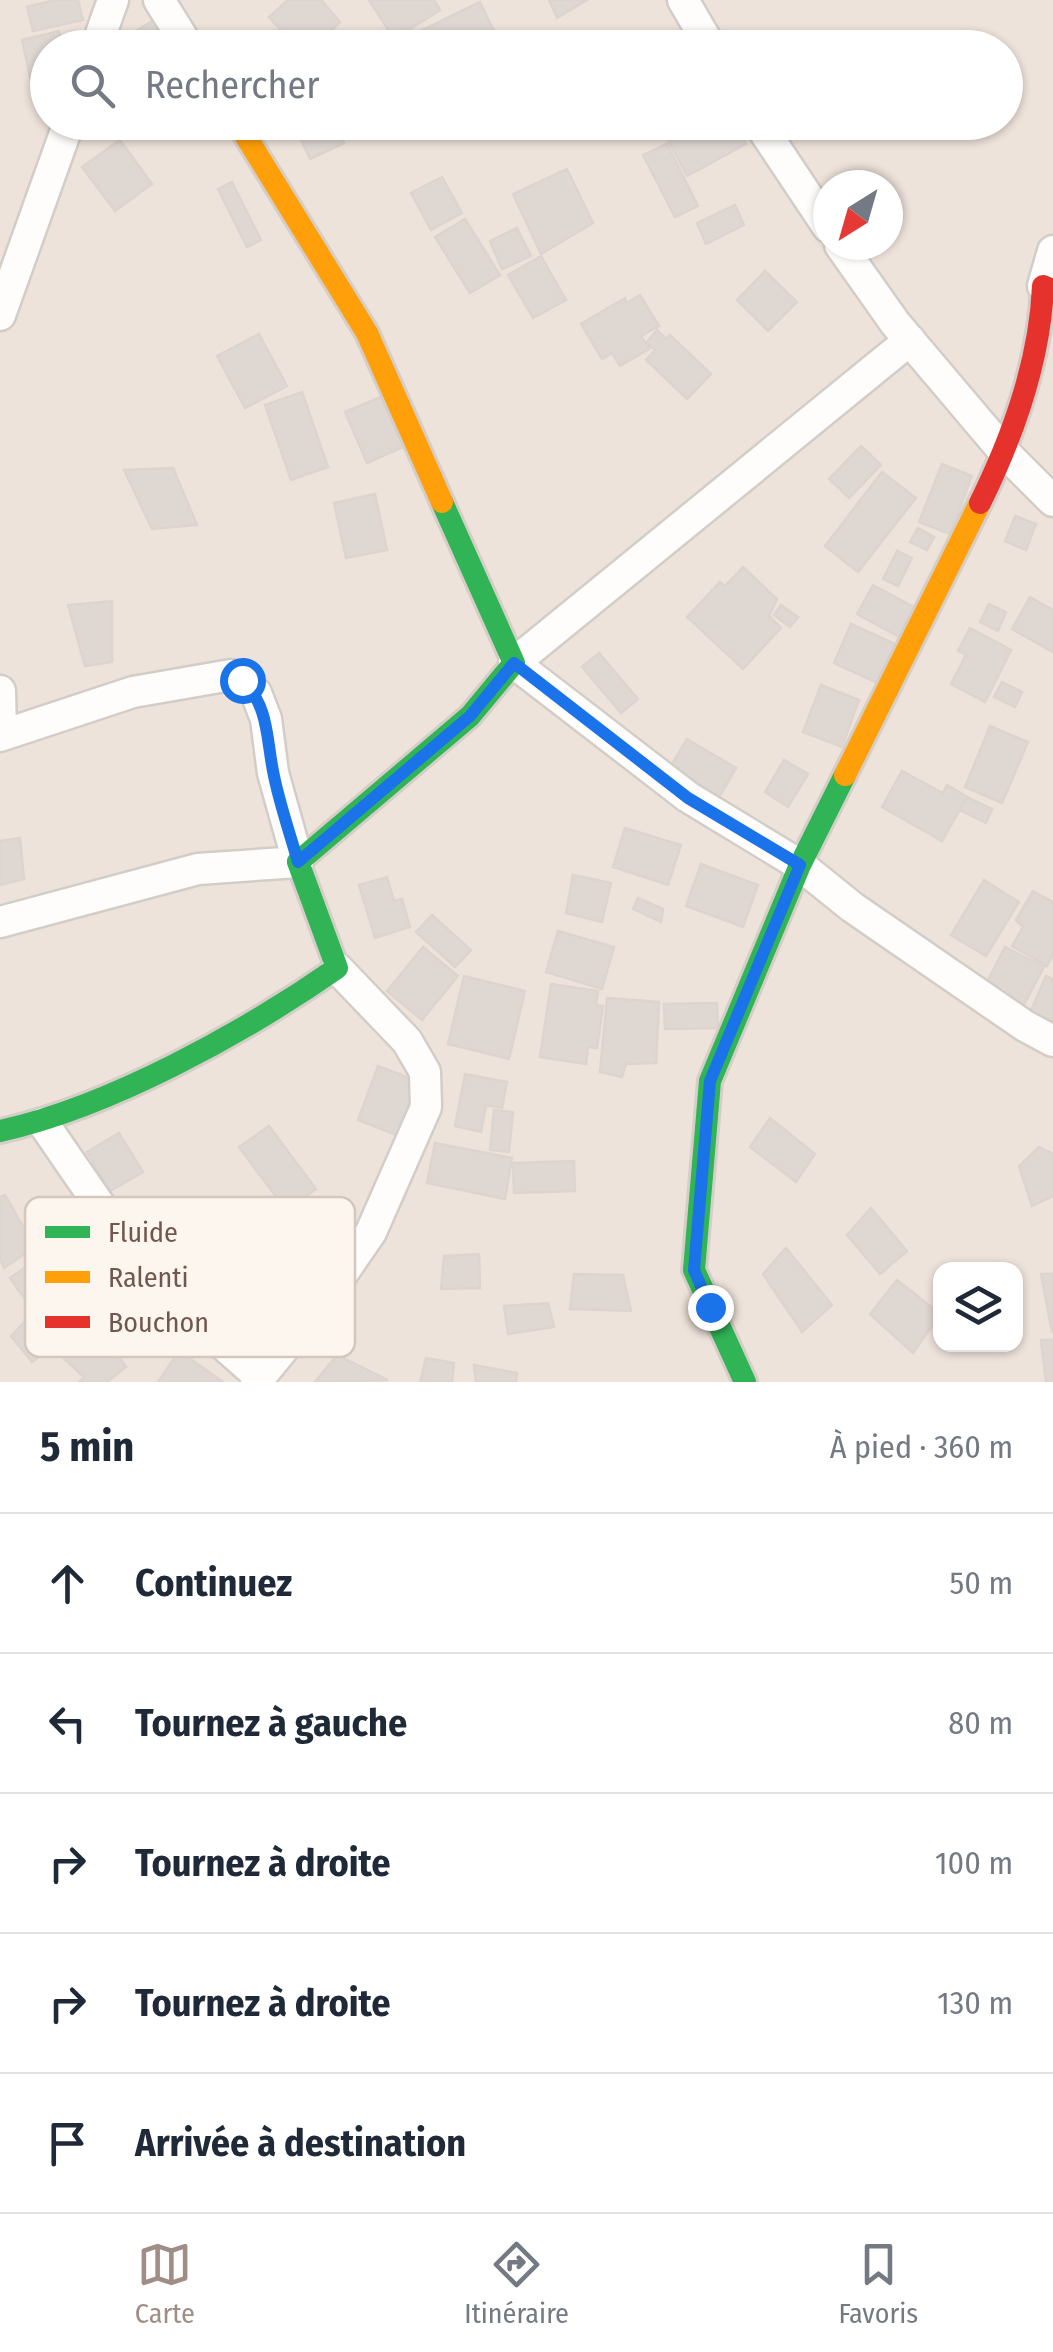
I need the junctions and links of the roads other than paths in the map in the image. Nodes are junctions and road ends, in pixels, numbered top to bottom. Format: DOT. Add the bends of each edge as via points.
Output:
graph roads {
  1 [pos="113,0"];
  2 [pos="159,0"];
  3 [pos="683,0"];
  4 [pos="102,30"];
  5 [pos="178,30"];
  6 [pos="700,30"];
  7 [pos="63,140"];
  8 [pos="248,140"];
  9 [pos="770,140"];
  10 [pos="813,204"];
  11 [pos="1053,251"];
  12 [pos="851,260"];
  13 [pos="1048,288"];
  14 [pos="0,315"];
  15 [pos="910,340"];
  16 [pos="1005,453"];
  17 [pos="1053,501"];
  18 [pos="514,663"];
  19 [pos="0,691"];
  20 [pos="1,735"];
  21 [pos="298,862"];
  22 [pos="800,865"];
  23 [pos="0,922"];
  24 [pos="336,968"];
  25 [pos="1053,1041"];
  26 [pos="43,1123"];
  27 [pos="0,1132"];
  28 [pos="94,1197"];
  29 [pos="355,1255"];
  30 [pos="234,1357"];
  31 [pos="276,1357"];
  32 [pos="258,1379"];
  33 [pos="745,1382"];
  1 -- 4 [label="street"];
  2 -- 5 [label="street"];
  3 -- 6 [label="street"];
  7 -- 14 [label="street"];
  8 -- 18 [label="street" via="367,333"];
  9 -- 10 [label="street"];
  11 -- 13 [label="street"];
  12 -- 15 [label="street"];
  13 -- 16 [label="street"];
  15 -- 16 [label="street"];
  15 -- 18 [label="street"];
  16 -- 17 [label="street"];
  16 -- 22 [label="street"];
  18 -- 21 [label="street" via="470,716"];
  18 -- 22 [label="street" via="688,798"];
  19 -- 20 [label="street"];
  20 -- 21 [label="street" via="133,692 231,675 256,694 266,720"];
  21 -- 23 [label="street" via="198,868"];
  21 -- 24 [label="street"];
  22 -- 25 [label="street" via="867,918"];
  22 -- 33 [label="street" via="710,1081 694,1270"];
  24 -- 26 [label="street" via="278,1011"];
  24 -- 29 [label="street" via="406,1042 425,1072 426,1107"];
  26 -- 27 [label="street"];
  26 -- 28 [label="street"];
  30 -- 32 [label="street"];
  31 -- 32 [label="street"];
}
